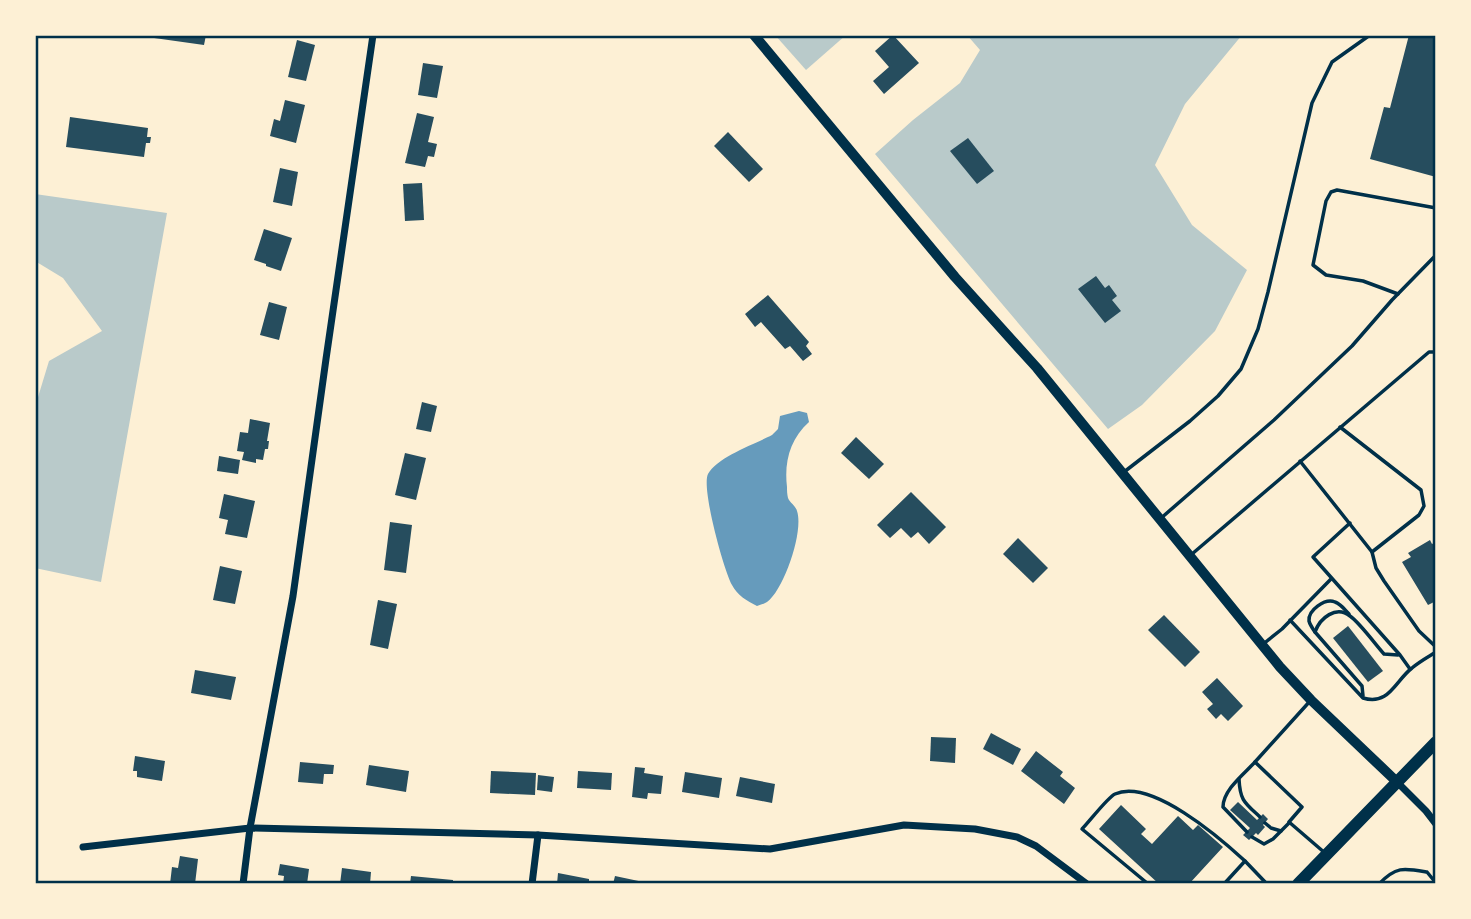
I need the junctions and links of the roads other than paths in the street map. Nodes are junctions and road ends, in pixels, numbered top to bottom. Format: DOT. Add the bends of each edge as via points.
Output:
graph roads {
  1 [pos="373,35"];
  2 [pos="754,35"];
  3 [pos="1370,35"];
  4 [pos="1436,208"];
  5 [pos="1436,254"];
  6 [pos="1398,294"];
  7 [pos="1436,352"];
  8 [pos="1340,427"];
  9 [pos="1300,461"];
  10 [pos="1122,473"];
  11 [pos="1160,519"];
  12 [pos="1350,523"];
  13 [pos="1373,552"];
  14 [pos="1190,556"];
  15 [pos="1331,579"];
  16 [pos="1350,615"];
  17 [pos="1290,620"];
  18 [pos="1315,632"];
  19 [pos="1262,645"];
  20 [pos="1436,647"];
  21 [pos="1436,653"];
  22 [pos="1400,655"];
  23 [pos="1410,669"];
  24 [pos="1363,698"];
  25 [pos="1311,700"];
  26 [pos="1436,742"];
  27 [pos="1255,762"];
  28 [pos="1239,779"];
  29 [pos="1397,782"];
  30 [pos="1260,817"];
  31 [pos="1265,822"];
  32 [pos="1289,822"];
  33 [pos="1436,824"];
  34 [pos="250,828"];
  35 [pos="1281,831"];
  36 [pos="1247,832"];
  37 [pos="538,835"];
  38 [pos="1252,837"];
  39 [pos="83,847"];
  40 [pos="1327,854"];
  41 [pos="1245,861"];
  42 [pos="1388,875"];
  43 [pos="1147,883"];
  44 [pos="1436,883"];
  45 [pos="243,884"];
  46 [pos="532,884"];
  47 [pos="1087,884"];
  48 [pos="1224,884"];
  49 [pos="1267,884"];
  50 [pos="1298,884"];
  51 [pos="1379,884"];
  52 [pos="1385,884"];
  1 -- 34 [label="street" via="293,596"];
  2 -- 10 [label="street"];
  3 -- 10 [label="lane" via="1332,62 1312,103 1268,292 1241,369 1190,421"];
  4 -- 6 [label="lane" via="1337,190 1326,201 1313,265 1326,275 1363,281"];
  5 -- 6 [label="lane"];
  6 -- 11 [label="lane" via="1352,346 1274,420"];
  7 -- 8 [label="lane" via="1429,352"];
  8 -- 9 [label="lane"];
  8 -- 13 [label="lane" via="1421,490 1424,506 1419,515"];
  9 -- 12 [label="lane"];
  9 -- 14 [label="lane"];
  10 -- 11 [label="street"];
  11 -- 14 [label="street"];
  12 -- 13 [label="lane"];
  12 -- 15 [label="lane" via="1313,557"];
  13 -- 20 [label="lane" via="1384,581"];
  14 -- 19 [label="street"];
  15 -- 17 [label="lane"];
  15 -- 22 [label="lane"];
  16 -- 18 [label="lane" via="1330,614"];
  16 -- 18 [label="lane" via="1330,600 1320,604 1309,619"];
  16 -- 22 [label="lane" via="1384,654"];
  17 -- 19 [label="lane"];
  17 -- 24 [label="lane"];
  18 -- 24 [label="lane" via="1362,686"];
  19 -- 25 [label="street"];
  21 -- 23 [label="lane"];
  22 -- 23 [label="lane"];
  23 -- 24 [label="lane" via="1385,696 1372,701"];
  25 -- 27 [label="lane"];
  25 -- 29 [label="street"];
  26 -- 29 [label="highway"];
  27 -- 28 [label="lane"];
  27 -- 32 [label="lane" via="1302,807"];
  28 -- 30 [label="lane" via="1240,796"];
  28 -- 36 [label="lane" via="1224,798 1223,807"];
  29 -- 33 [label="street"];
  29 -- 40 [label="highway"];
  31 -- 35 [label="lane"];
  32 -- 35 [label="lane"];
  32 -- 40 [label="lane"];
  34 -- 37 [label="street"];
  34 -- 39 [label="street"];
  34 -- 45 [label="street"];
  35 -- 38 [label="lane" via="1264,844"];
  37 -- 46 [label="street"];
  37 -- 47 [label="street" via="769,849 904,825 975,829 1017,837 1036,846"];
  40 -- 50 [label="highway"];
  41 -- 43 [label="lane" via="1164,801 1134,791 1114,794 1082,830"];
  41 -- 48 [label="lane"];
  41 -- 49 [label="lane"];
  42 -- 44 [label="lane" via="1404,868 1427,872"];
  42 -- 51 [label="lane"];
  42 -- 52 [label="lane"];
}
